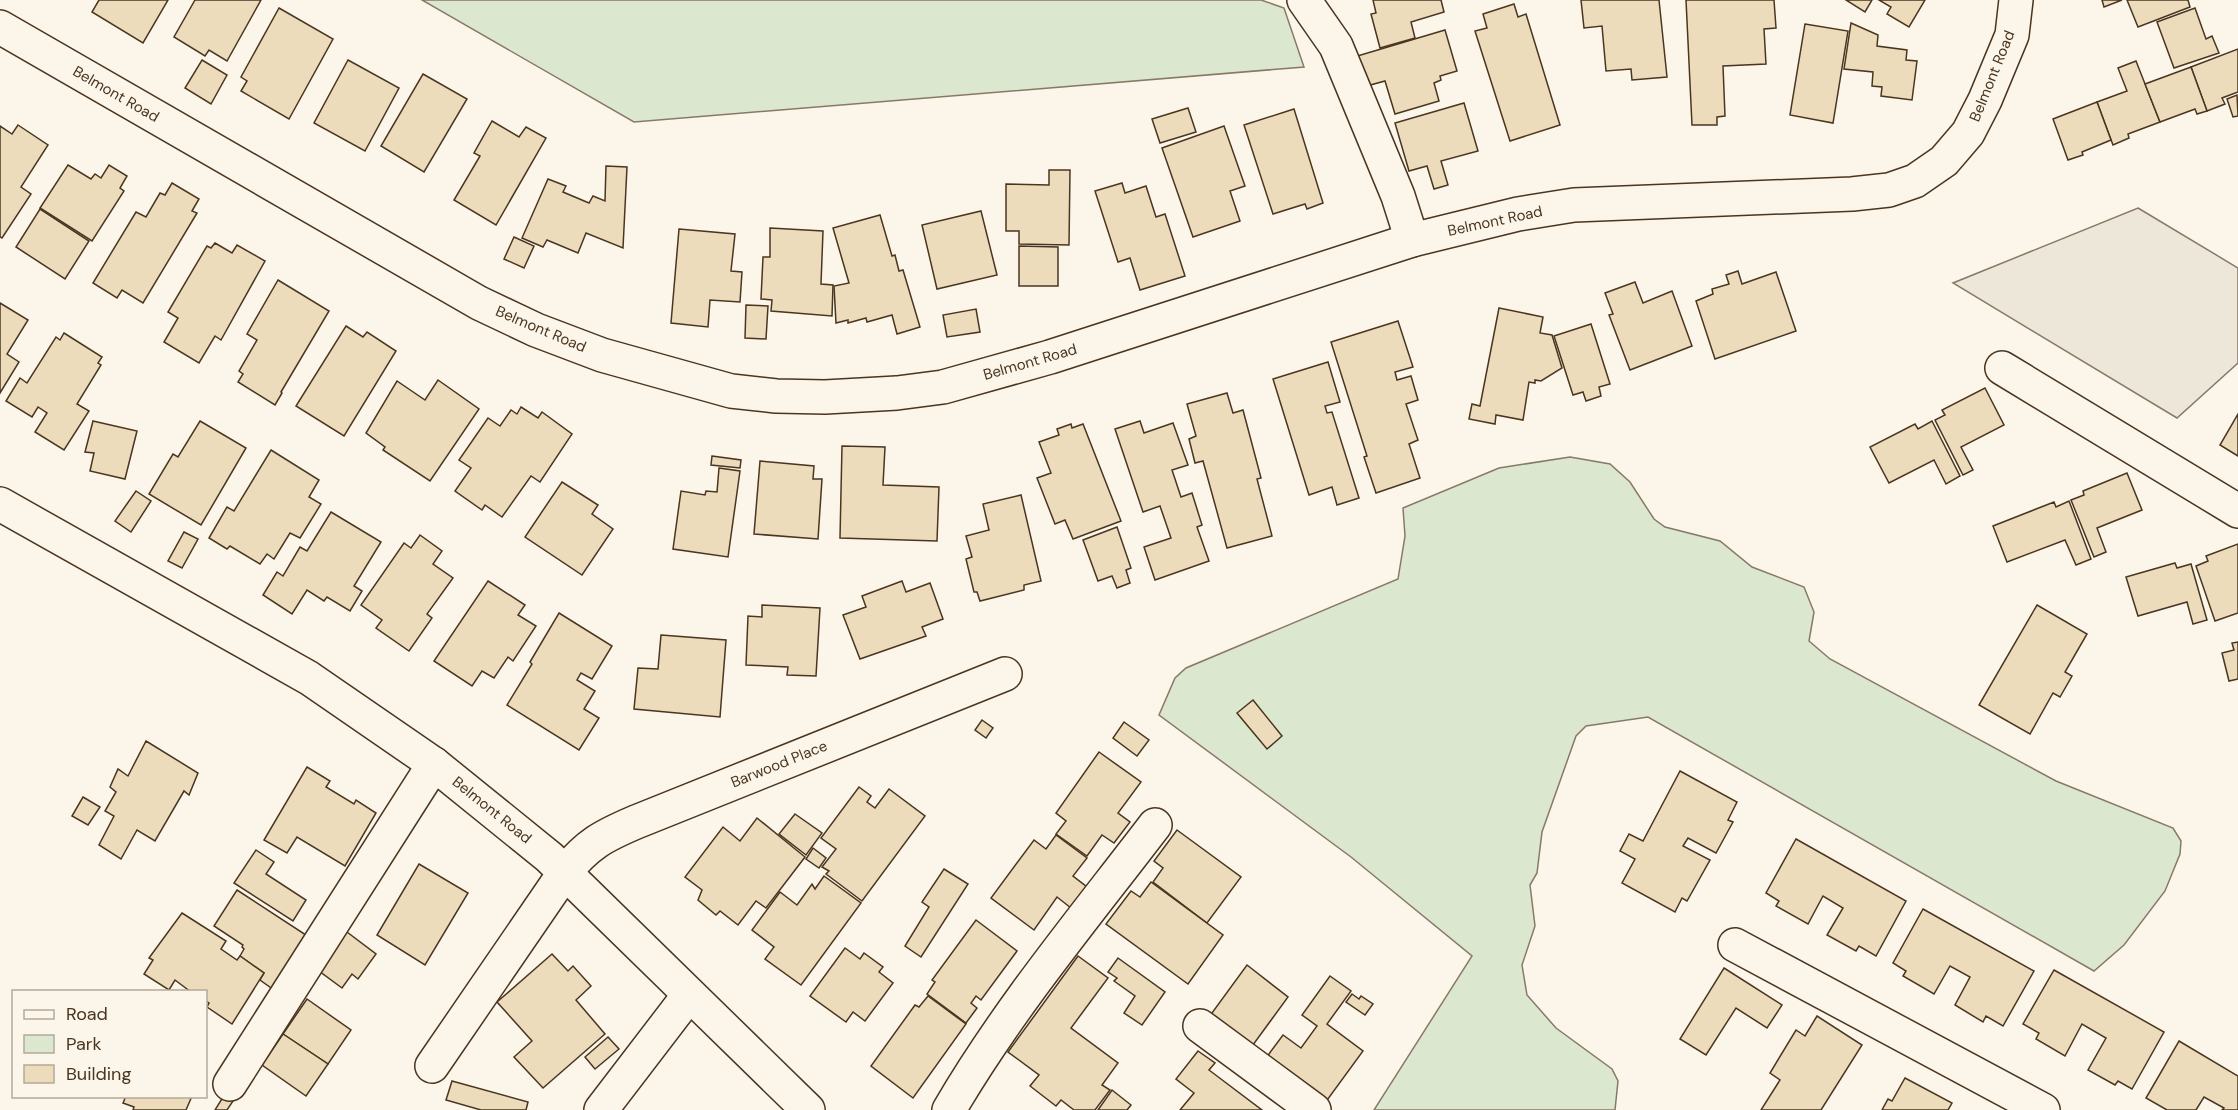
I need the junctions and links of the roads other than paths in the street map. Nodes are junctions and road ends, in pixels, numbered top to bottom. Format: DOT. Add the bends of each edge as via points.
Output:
graph roads {
  1 [pos="1304,0"];
  2 [pos="2016,0"];
  3 [pos="0,27"];
  4 [pos="1412,240"];
  5 [pos="2002,368"];
  6 [pos="0,504"];
  7 [pos="2238,511"];
  8 [pos="1005,674"];
  9 [pos="435,764"];
  10 [pos="1155,825"];
  11 [pos="565,872"];
  12 [pos="1735,945"];
  13 [pos="689,995"];
  14 [pos="1200,1026"];
  15 [pos="432,1066"];
  16 [pos="230,1084"];
  17 [pos="601,1110"];
  18 [pos="808,1110"];
  19 [pos="949,1110"];
  20 [pos="1314,1110"];
  21 [pos="2043,1110"];
  1 -- 4 [label="street" via="1336,46 1398,196"];
  2 -- 4 [label="street, Belmont Road" via="2012,35 1968,133 1944,161 1915,181 1889,190 1852,194 1574,205 1518,214"];
  3 -- 4 [label="street, Belmont Road" via="479,303 602,355 731,391 825,397 943,387 1050,357"];
  5 -- 7 [label="street"];
  6 -- 9 [label="street, Belmont Road" via="309,678"];
  8 -- 11 [label="street, Barwood Place" via="608,833 591,844"];
  9 -- 11 [label="street, Belmont Road"];
  9 -- 16 [label="street"];
  10 -- 19 [label="street" via="1008,1017"];
  11 -- 13 [label="street, Belmont Road"];
  11 -- 15 [label="street, Barwood Place"];
  12 -- 21 [label="street"];
  13 -- 17 [label="street"];
  13 -- 18 [label="street, Belmont Road"];
  14 -- 20 [label="street"];
}
